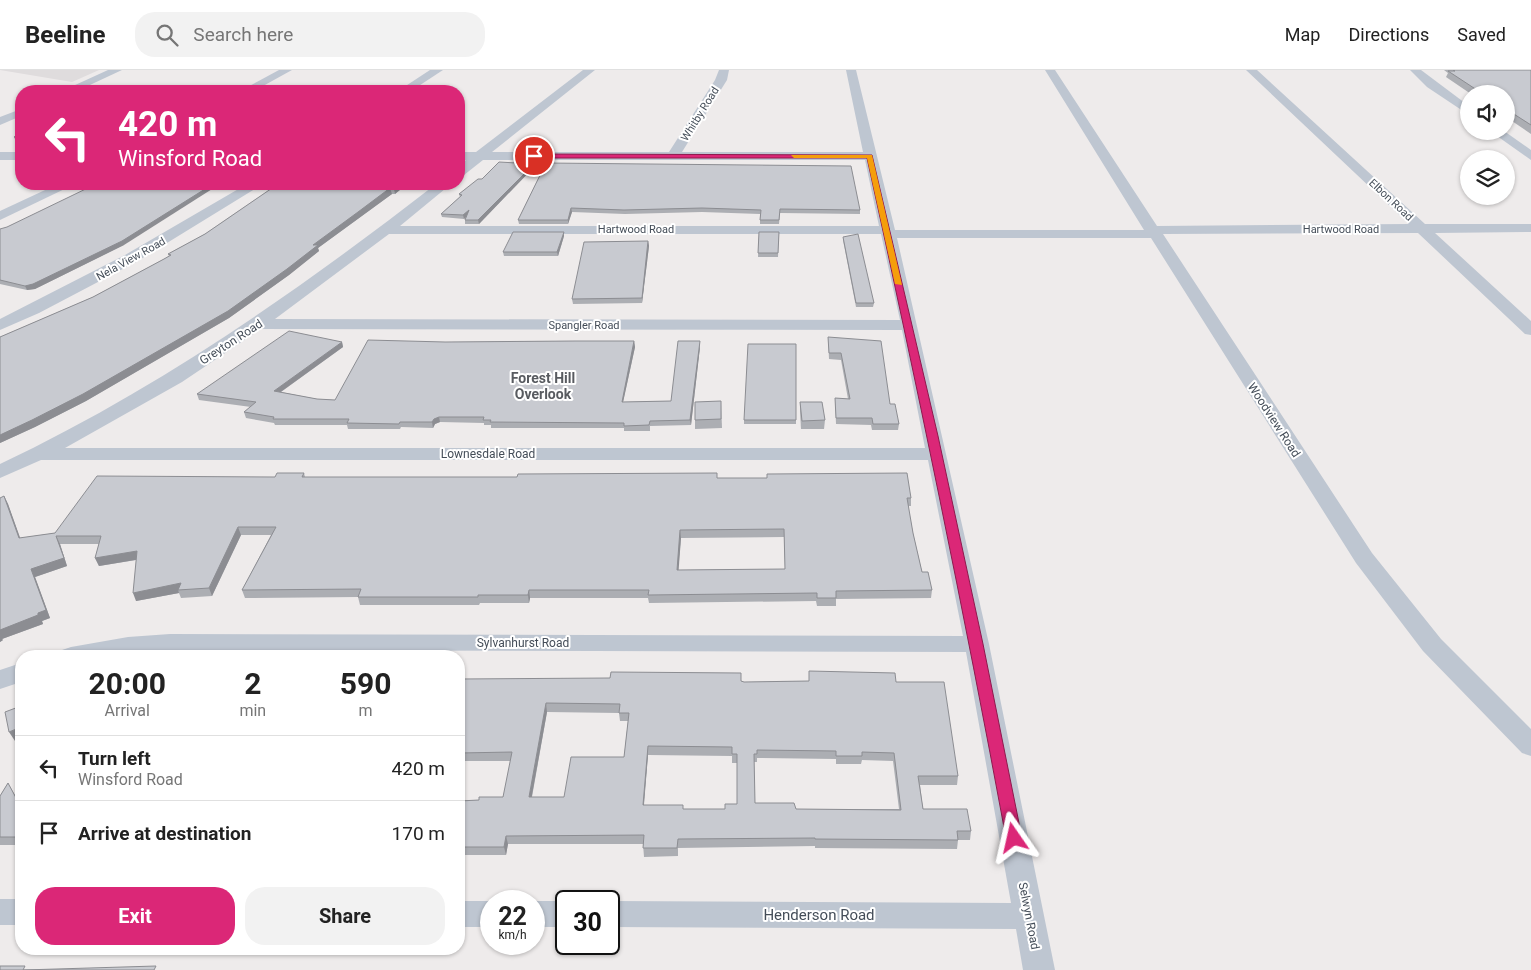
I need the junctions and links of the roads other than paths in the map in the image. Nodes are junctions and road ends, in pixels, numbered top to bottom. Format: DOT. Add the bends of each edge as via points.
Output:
graph roads {
  1 [pos="117,70"];
  2 [pos="287,70"];
  3 [pos="438,70"];
  4 [pos="590,70"];
  5 [pos="724,70"];
  6 [pos="851,70"];
  7 [pos="1050,70"];
  8 [pos="1250,70"];
  9 [pos="1415,70"];
  10 [pos="82,85"];
  11 [pos="258,85"];
  12 [pos="414,85"];
  13 [pos="1460,106"];
  14 [pos="15,115"];
  15 [pos="0,121"];
  16 [pos="1509,140"];
  17 [pos="0,156"];
  18 [pos="15,156"];
  19 [pos="465,156"];
  20 [pos="478,156"];
  21 [pos="673,156"];
  22 [pos="870,156"];
  23 [pos="1531,156"];
  24 [pos="465,167"];
  25 [pos="55,190"];
  26 [pos="246,190"];
  27 [pos="436,190"];
  28 [pos="0,216"];
  29 [pos="1422,228"];
  30 [pos="1531,228"];
  31 [pos="386,230"];
  32 [pos="887,232"];
  33 [pos="1153,232"];
  34 [pos="0,324"];
  35 [pos="260,324"];
  36 [pos="909,325"];
  37 [pos="1531,330"];
  38 [pos="40,454"];
  39 [pos="937,454"];
  40 [pos="0,472"];
  41 [pos="977,644"];
  42 [pos="102,650"];
  43 [pos="15,674"];
  44 [pos="0,680"];
  45 [pos="1531,746"];
  46 [pos="0,912"];
  47 [pos="15,912"];
  48 [pos="465,914"];
  49 [pos="480,914"];
  50 [pos="620,914"];
  51 [pos="1029,916"];
  52 [pos="1039,970"];
  1 -- 10 [label="street"];
  2 -- 11 [label="street"];
  3 -- 12 [label="street"];
  4 -- 20 [label="street"];
  5 -- 21 [label="street, Whitby Road" via="721,80"];
  6 -- 22 [label="street, Selwyn Road"];
  7 -- 33 [label="street, Woodview Road"];
  8 -- 29 [label="street, Elbon Road"];
  9 -- 13 [label="street"];
  14 -- 15 [label="street"];
  16 -- 23 [label="street"];
  17 -- 18 [label="street"];
  19 -- 20 [label="street"];
  20 -- 21 [label="street"];
  20 -- 24 [label="street"];
  21 -- 22 [label="street"];
  22 -- 32 [label="street, Selwyn Road"];
  25 -- 28 [label="street"];
  26 -- 34 [label="street, Nela View Road" via="143,253 58,298"];
  27 -- 31 [label="street, Greyton Road"];
  29 -- 30 [label="street, Hartwood Road"];
  29 -- 33 [label="street, Hartwood Road"];
  29 -- 37 [label="street, Elbon Road"];
  31 -- 32 [label="street, Hartwood Road"];
  31 -- 35 [label="street, Greyton Road"];
  32 -- 33 [label="street, Hartwood Road"];
  32 -- 36 [label="street, Selwyn Road"];
  33 -- 45 [label="street, Woodview Road" via="1364,558 1432,645"];
  35 -- 36 [label="street, Spangler Road"];
  35 -- 38 [label="street, Greyton Road" via="179,375"];
  36 -- 39 [label="street, Selwyn Road"];
  38 -- 39 [label="street, Lownesdale Road"];
  38 -- 40 [label="street, Greyton Road"];
  39 -- 41 [label="street, Selwyn Road"];
  41 -- 42 [label="street, Sylvanhurst Road" via="187,642 128,645"];
  41 -- 51 [label="street, Selwyn Road"];
  43 -- 44 [label="street"];
  46 -- 47 [label="street"];
  48 -- 49 [label="street"];
  50 -- 51 [label="street, Henderson Road"];
  51 -- 52 [label="street, Selwyn Road"];
}
